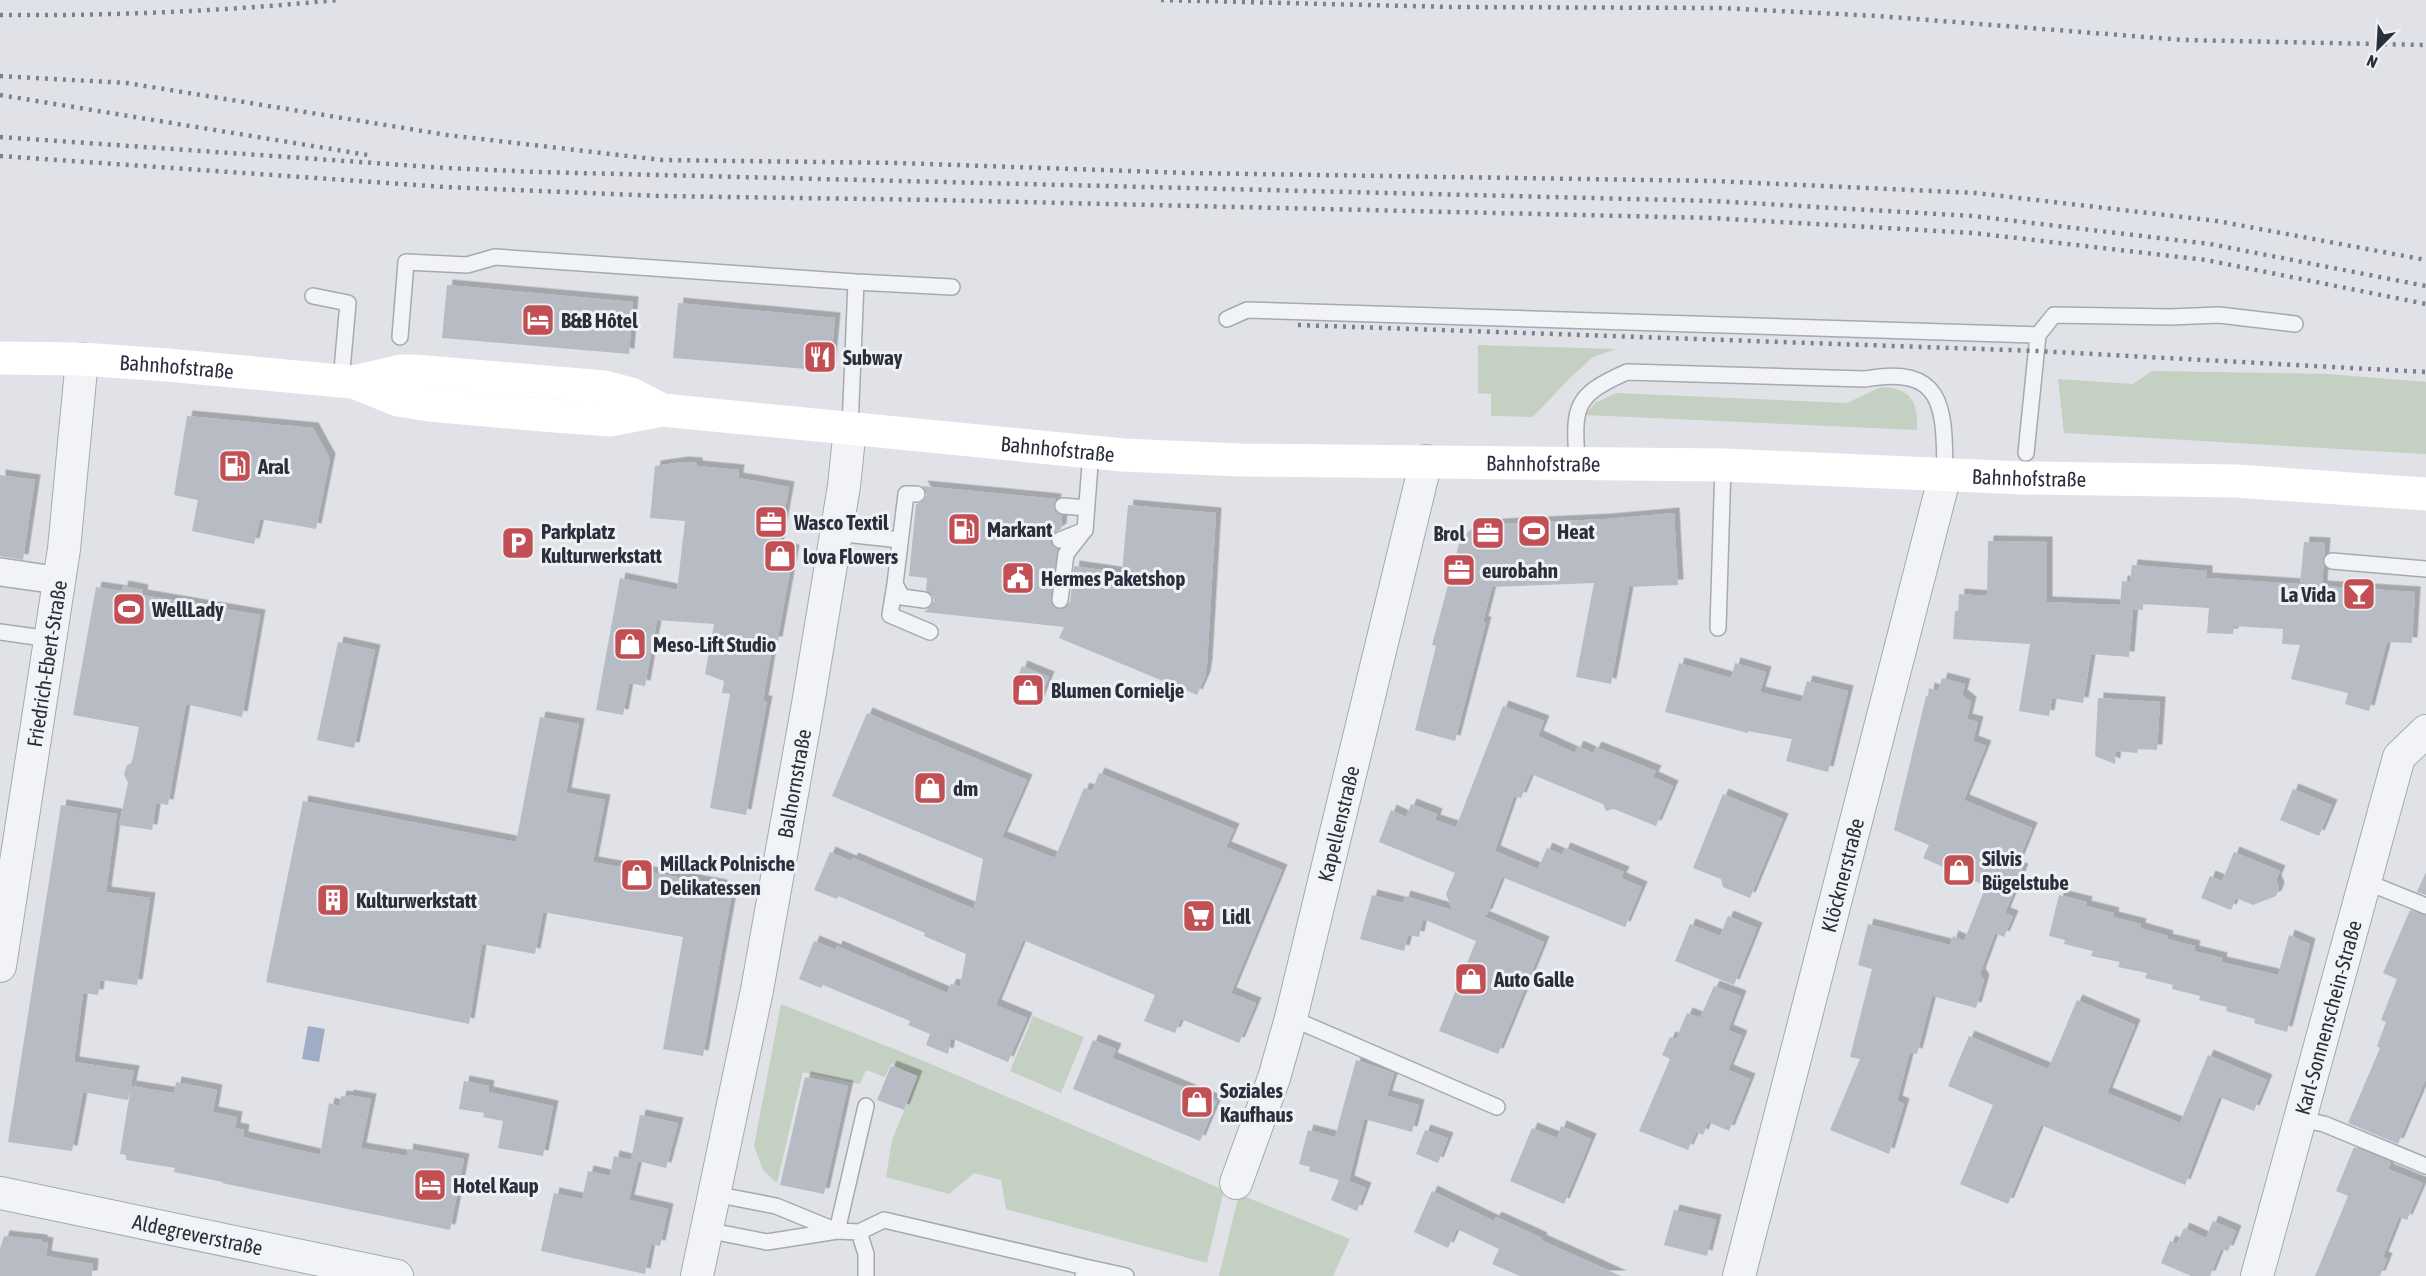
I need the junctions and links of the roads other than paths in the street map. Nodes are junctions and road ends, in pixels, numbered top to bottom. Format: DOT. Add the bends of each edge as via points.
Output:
graph roads {
  1 [pos="856,282"];
  2 [pos="952,287"];
  3 [pos="313,296"];
  4 [pos="1227,319"];
  5 [pos="2295,324"];
  6 [pos="2038,335"];
  7 [pos="400,337"];
  8 [pos="0,358"];
  9 [pos="82,359"];
  10 [pos="347,381"];
  11 [pos="850,428"];
  12 [pos="1091,452"];
  13 [pos="2026,453"];
  14 [pos="1426,461"];
  15 [pos="1577,463"];
  16 [pos="1723,465"];
  17 [pos="1945,475"];
  18 [pos="2426,494"];
  19 [pos="917,495"];
  20 [pos="1063,506"];
  21 [pos="1087,508"];
  22 [pos="1084,530"];
  23 [pos="836,533"];
  24 [pos="900,540"];
  25 [pos="1060,540"];
  26 [pos="2332,561"];
  27 [pos="0,566"];
  28 [pos="2426,568"];
  29 [pos="0,578"];
  30 [pos="59,580"];
  31 [pos="898,591"];
  32 [pos="924,600"];
  33 [pos="1060,600"];
  34 [pos="1718,628"];
  35 [pos="0,632"];
  36 [pos="930,632"];
  37 [pos="50,639"];
  38 [pos="2426,731"];
  39 [pos="2364,881"];
  40 [pos="2426,906"];
  41 [pos="0,966"];
  42 [pos="1292,1018"];
  43 [pos="866,1106"];
  44 [pos="1497,1107"];
  45 [pos="2299,1119"];
  46 [pos="2426,1166"];
  47 [pos="1236,1183"];
  48 [pos="0,1193"];
  49 [pos="714,1194"];
  50 [pos="706,1230"];
  51 [pos="837,1231"];
  52 [pos="859,1232"];
  53 [pos="1084,1271"];
  54 [pos="397,1276"];
  55 [pos="697,1276"];
  56 [pos="866,1276"];
  57 [pos="1126,1276"];
  58 [pos="1739,1276"];
  59 [pos="2257,1276"];
  1 -- 2 [label="lane"];
  1 -- 7 [label="lane" via="495,257 467,265 406,262"];
  1 -- 11 [label="lane"];
  3 -- 10 [label="lane" via="348,303"];
  4 -- 6 [label="lane" via="1247,310"];
  5 -- 6 [label="lane" via="2219,315 2054,315"];
  6 -- 13 [label="lane"];
  8 -- 9 [label="main road, Bahnhofstraße"];
  9 -- 10 [label="main road, Bahnhofstraße"];
  9 -- 30 [label="street, Friedrich-Ebert-Straße"];
  10 -- 11 [label="main road, Bahnhofstraße" via="398,400 429,405 610,420 662,410"];
  11 -- 12 [label="main road, Bahnhofstraße"];
  11 -- 23 [label="street, Balhornstraße"];
  12 -- 14 [label="main road, Bahnhofstraße" via="1240,460"];
  12 -- 21 [label="lane"];
  14 -- 15 [label="main road, Bahnhofstraße"];
  14 -- 42 [label="street, Kapellenstraße"];
  15 -- 16 [label="main road, Bahnhofstraße"];
  15 -- 17 [label="lane" via="1575,418 1580,404 1601,383 1627,372 1864,379 1888,375 1924,383 1938,398 1944,426"];
  16 -- 17 [label="main road, Bahnhofstraße"];
  16 -- 34 [label="lane"];
  17 -- 18 [label="main road, Bahnhofstraße" via="2235,481"];
  17 -- 58 [label="street, Klöcknerstraße"];
  19 -- 24 [label="lane" via="906,494 908,524"];
  20 -- 21 [label="lane"];
  21 -- 22 [label="lane"];
  22 -- 25 [label="lane"];
  22 -- 33 [label="lane" via="1066,554"];
  23 -- 24 [label="lane"];
  23 -- 49 [label="street, Balhornstraße" via="757,990"];
  24 -- 31 [label="lane" via="904,560"];
  26 -- 28 [label="lane"];
  27 -- 30 [label="lane"];
  29 -- 30 [label="lane"];
  30 -- 37 [label="street, Friedrich-Ebert-Straße"];
  31 -- 32 [label="lane"];
  31 -- 36 [label="lane" via="890,615"];
  35 -- 37 [label="lane"];
  37 -- 41 [label="street, Friedrich-Ebert-Straße"];
  38 -- 39 [label="street, Karl-Sonnenschein-Straße" via="2399,757"];
  39 -- 40 [label="lane"];
  39 -- 45 [label="street, Karl-Sonnenschein-Straße"];
  42 -- 44 [label="lane"];
  42 -- 47 [label="street, Kapellenstraße"];
  43 -- 51 [label="lane"];
  45 -- 46 [label="lane" via="2324,1124"];
  45 -- 59 [label="street, Karl-Sonnenschein-Straße"];
  48 -- 54 [label="street, Aldegreverstraße"];
  49 -- 50 [label="street, Balhornstraße"];
  49 -- 51 [label="lane" via="776,1206"];
  50 -- 51 [label="lane" via="767,1242"];
  50 -- 55 [label="street, Balhornstraße"];
  51 -- 52 [label="lane"];
  52 -- 53 [label="lane" via="884,1220"];
  52 -- 56 [label="lane" via="866,1254"];
  53 -- 57 [label="lane"];
}
